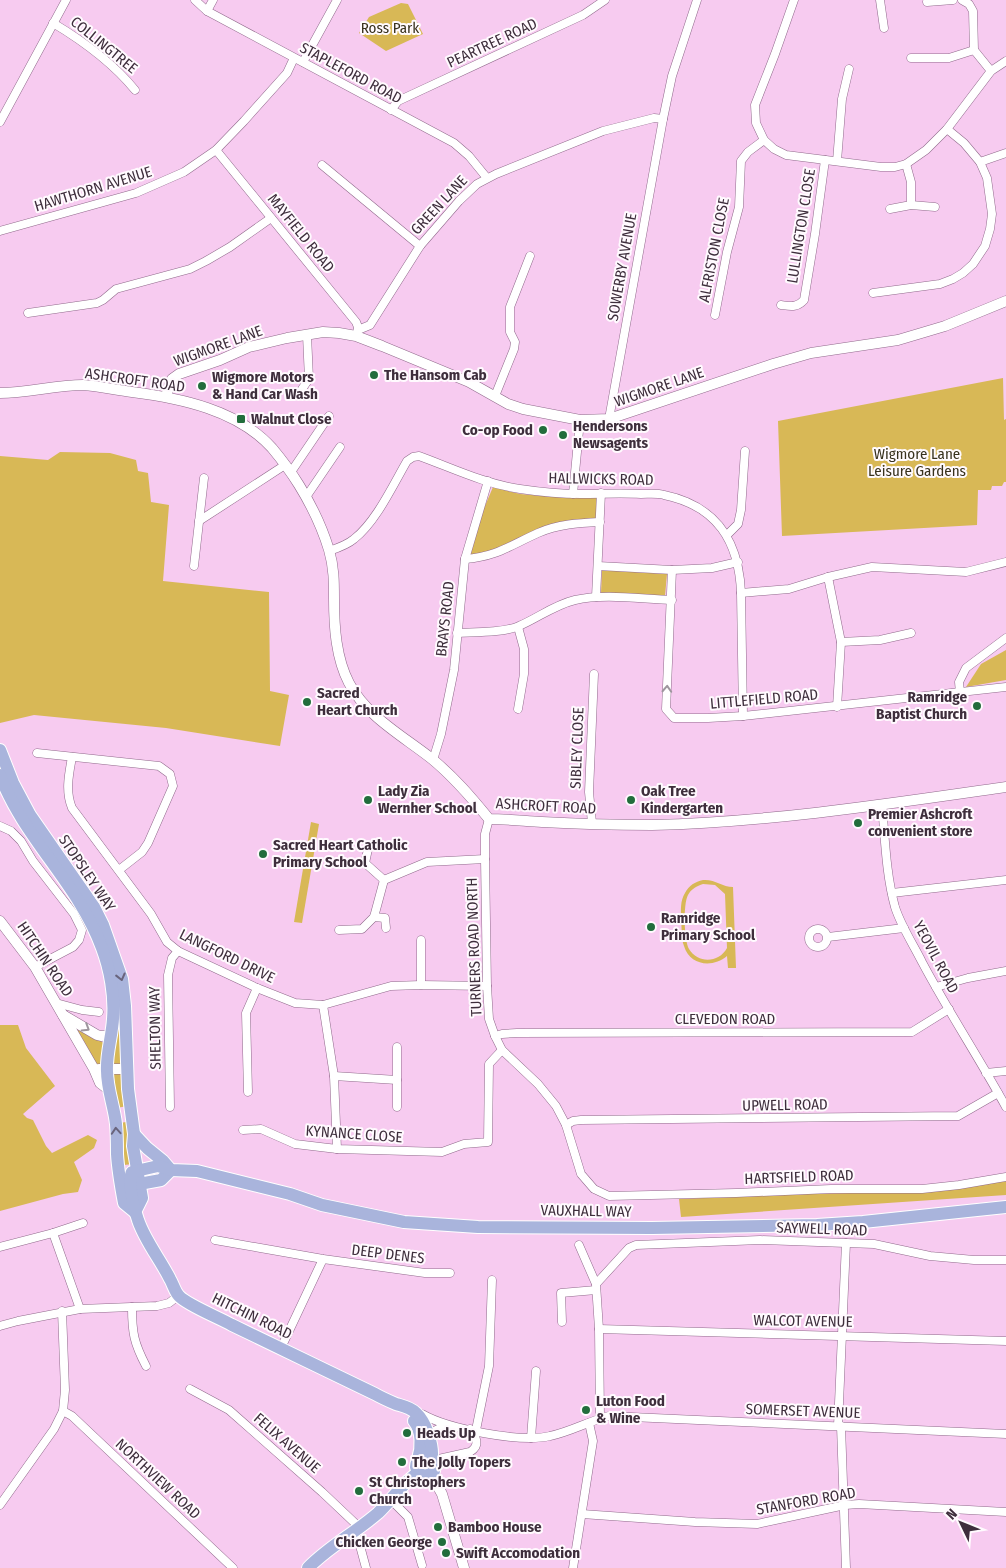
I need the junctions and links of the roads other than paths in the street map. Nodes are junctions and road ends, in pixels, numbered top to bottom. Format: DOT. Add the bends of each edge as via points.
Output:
graph roads {
  1 [pos="66,0"];
  2 [pos="194,0"];
  3 [pos="213,0"];
  4 [pos="337,0"];
  5 [pos="605,0"];
  6 [pos="697,0"];
  7 [pos="794,0"];
  8 [pos="880,0"];
  9 [pos="953,0"];
  10 [pos="962,0"];
  11 [pos="927,2"];
  12 [pos="207,11"];
  13 [pos="53,23"];
  14 [pos="884,28"];
  15 [pos="974,50"];
  16 [pos="294,58"];
  17 [pos="911,58"];
  18 [pos="1006,61"];
  19 [pos="303,62"];
  20 [pos="849,69"];
  21 [pos="991,71"];
  22 [pos="135,90"];
  23 [pos="391,110"];
  24 [pos="663,119"];
  25 [pos="0,122"];
  26 [pos="947,129"];
  27 [pos="764,140"];
  28 [pos="216,150"];
  29 [pos="1006,153"];
  30 [pos="825,160"];
  31 [pos="837,162"];
  32 [pos="980,162"];
  33 [pos="906,164"];
  34 [pos="322,165"];
  35 [pos="487,178"];
  36 [pos="911,205"];
  37 [pos="935,206"];
  38 [pos="890,209"];
  39 [pos="271,218"];
  40 [pos="0,231"];
  41 [pos="420,246"];
  42 [pos="530,256"];
  43 [pos="873,293"];
  44 [pos="1006,301"];
  45 [pos="781,305"];
  46 [pos="28,313"];
  47 [pos="715,316"];
  48 [pos="357,333"];
  49 [pos="307,335"];
  50 [pos="302,389"];
  51 [pos="0,393"];
  52 [pos="166,396"];
  53 [pos="494,396"];
  54 [pos="329,416"];
  55 [pos="609,419"];
  56 [pos="580,420"];
  57 [pos="340,448"];
  58 [pos="744,452"];
  59 [pos="288,468"];
  60 [pos="204,478"];
  61 [pos="488,481"];
  62 [pos="601,493"];
  63 [pos="573,494"];
  64 [pos="306,497"];
  65 [pos="199,521"];
  66 [pos="600,522"];
  67 [pos="727,535"];
  68 [pos="329,551"];
  69 [pos="465,558"];
  70 [pos="738,562"];
  71 [pos="1006,562"];
  72 [pos="194,566"];
  73 [pos="598,566"];
  74 [pos="672,570"];
  75 [pos="828,577"];
  76 [pos="741,593"];
  77 [pos="596,597"];
  78 [pos="672,600"];
  79 [pos="518,627"];
  80 [pos="911,633"];
  81 [pos="457,634"];
  82 [pos="1006,638"];
  83 [pos="841,642"];
  84 [pos="594,674"];
  85 [pos="1006,687"];
  86 [pos="960,693"];
  87 [pos="836,706"];
  88 [pos="518,709"];
  89 [pos="743,716"];
  90 [pos="0,750"];
  91 [pos="37,753"];
  92 [pos="72,757"];
  93 [pos="433,760"];
  94 [pos="0,776"];
  95 [pos="1006,787"];
  96 [pos="882,805"];
  97 [pos="489,819"];
  98 [pos="592,823"];
  99 [pos="0,826"];
  100 [pos="368,849"];
  101 [pos="485,859"];
  102 [pos="119,870"];
  103 [pos="384,880"];
  104 [pos="1006,880"];
  105 [pos="892,893"];
  106 [pos="374,917"];
  107 [pos="0,921"];
  108 [pos="386,928"];
  109 [pos="904,928"];
  110 [pos="339,930"];
  111 [pos="828,937"];
  112 [pos="422,940"];
  113 [pos="178,951"];
  114 [pos="35,967"];
  115 [pos="1006,971"];
  116 [pos="421,985"];
  117 [pos="487,986"];
  118 [pos="936,987"];
  119 [pos="257,988"];
  120 [pos="56,1004"];
  121 [pos="323,1005"];
  122 [pos="949,1010"];
  123 [pos="99,1012"];
  124 [pos="63,1015"];
  125 [pos="111,1035"];
  126 [pos="495,1036"];
  127 [pos="397,1047"];
  128 [pos="502,1050"];
  129 [pos="100,1069"];
  130 [pos="1006,1071"];
  131 [pos="128,1072"];
  132 [pos="986,1073"];
  133 [pos="334,1076"];
  134 [pos="397,1080"];
  135 [pos="248,1092"];
  136 [pos="998,1093"];
  137 [pos="170,1107"];
  138 [pos="397,1107"];
  139 [pos="1006,1107"];
  140 [pos="566,1125"];
  141 [pos="243,1130"];
  142 [pos="134,1134"];
  143 [pos="338,1149"];
  144 [pos="137,1170"];
  145 [pos="171,1170"];
  146 [pos="120,1172"];
  147 [pos="1006,1177"];
  148 [pos="135,1184"];
  149 [pos="594,1189"];
  150 [pos="1006,1207"];
  151 [pos="135,1212"];
  152 [pos="83,1223"];
  153 [pos="53,1233"];
  154 [pos="215,1240"];
  155 [pos="846,1243"];
  156 [pos="579,1245"];
  157 [pos="0,1247"];
  158 [pos="323,1259"];
  159 [pos="1006,1260"];
  160 [pos="450,1273"];
  161 [pos="492,1280"];
  162 [pos="596,1287"];
  163 [pos="178,1296"];
  164 [pos="132,1307"];
  165 [pos="80,1308"];
  166 [pos="62,1312"];
  167 [pos="562,1322"];
  168 [pos="0,1326"];
  169 [pos="599,1329"];
  170 [pos="843,1336"];
  171 [pos="1006,1341"];
  172 [pos="281,1348"];
  173 [pos="146,1366"];
  174 [pos="536,1371"];
  175 [pos="190,1389"];
  176 [pos="398,1405"];
  177 [pos="63,1411"];
  178 [pos="418,1414"];
  179 [pos="600,1418"];
  180 [pos="589,1423"];
  181 [pos="446,1424"];
  182 [pos="839,1426"];
  183 [pos="473,1430"];
  184 [pos="1006,1434"];
  185 [pos="531,1438"];
  186 [pos="430,1439"];
  187 [pos="433,1459"];
  188 [pos="422,1469"];
  189 [pos="391,1500"];
  190 [pos="0,1505"];
  191 [pos="845,1505"];
  192 [pos="1006,1512"];
  193 [pos="582,1514"];
  194 [pos="356,1529"];
  195 [pos="422,1565"];
  196 [pos="234,1568"];
  197 [pos="308,1568"];
  198 [pos="366,1568"];
  199 [pos="464,1568"];
  200 [pos="573,1568"];
  201 [pos="848,1568"];
  1 -- 13 [label="street"];
  2 -- 12 [label="street, STAPLEFORD ROAD"];
  3 -- 12 [label="street"];
  4 -- 19 [label="street"];
  5 -- 23 [label="street, PEARTREE ROAD" via="583,15 398,101"];
  6 -- 24 [label="street, SOWERBY AVENUE" via="672,76"];
  7 -- 27 [label="street" via="755,105 756,123"];
  8 -- 14 [label="street"];
  9 -- 11 [label="street"];
  10 -- 15 [label="street" via="974,11"];
  12 -- 16 [label="street, STAPLEFORD ROAD"];
  13 -- 22 [label="street, COLLINGTREE" via="122,74"];
  13 -- 25 [label="street"];
  15 -- 17 [label="street" via="949,58"];
  15 -- 21 [label="street"];
  16 -- 19 [label="street, STAPLEFORD ROAD"];
  16 -- 28 [label="street, HAWTHORN AVENUE" via="287,74"];
  18 -- 21 [label="street"];
  19 -- 23 [label="street, STAPLEFORD ROAD"];
  20 -- 31 [label="street" via="842,99"];
  21 -- 26 [label="street"];
  23 -- 35 [label="street, STAPLEFORD ROAD" via="454,143"];
  24 -- 35 [label="street, GREEN LANE" via="654,118 603,131"];
  24 -- 55 [label="street, SOWERBY AVENUE"];
  26 -- 32 [label="street"];
  26 -- 33 [label="street"];
  27 -- 30 [label="street" via="786,155"];
  27 -- 47 [label="street, ALFRISTON CLOSE" via="741,161 739,207"];
  28 -- 39 [label="street, MAYFIELD ROAD"];
  28 -- 40 [label="street, HAWTHORN AVENUE" via="184,172 136,193"];
  29 -- 32 [label="street"];
  30 -- 31 [label="street"];
  30 -- 45 [label="street, LULLINGTON CLOSE" via="804,300 794,307"];
  31 -- 33 [label="street" via="881,167"];
  32 -- 43 [label="street" via="987,178 992,214 985,246 973,264 963,273 940,284"];
  33 -- 36 [label="street" via="911,182"];
  34 -- 41 [label="street"];
  35 -- 41 [label="street, GREEN LANE" via="463,196"];
  36 -- 37 [label="street"];
  36 -- 38 [label="street"];
  39 -- 46 [label="street" via="230,247 190,269 116,289 97,303"];
  39 -- 48 [label="street, MAYFIELD ROAD" via="356,322"];
  41 -- 48 [label="street, GREEN LANE" via="374,321"];
  42 -- 53 [label="street" via="510,307 514,349"];
  44 -- 55 [label="street, WIGMORE LANE" via="945,326 898,340 812,353"];
  48 -- 49 [label="street, WIGMORE LANE"];
  48 -- 53 [label="street, WIGMORE LANE"];
  49 -- 50 [label="street" via="309,379"];
  49 -- 52 [label="street, WIGMORE LANE" via="249,347 179,374 172,380"];
  51 -- 52 [label="street, ASHCROFT ROAD" via="83,386"];
  52 -- 59 [label="street, ASHCROFT ROAD" via="240,423 272,448"];
  53 -- 56 [label="street, WIGMORE LANE" via="523,409"];
  54 -- 59 [label="street"];
  55 -- 56 [label="street, WIGMORE LANE"];
  56 -- 63 [label="street"];
  57 -- 64 [label="street"];
  58 -- 67 [label="street" via="741,510 738,524"];
  59 -- 64 [label="street, ASHCROFT ROAD"];
  59 -- 65 [label="street"];
  60 -- 65 [label="street"];
  61 -- 63 [label="street, HALLWICKS ROAD" via="519,489"];
  61 -- 68 [label="street, HALLWICKS ROAD" via="419,456 412,457 360,534"];
  61 -- 69 [label="street, BRAYS ROAD"];
  62 -- 63 [label="street, HALLWICKS ROAD"];
  62 -- 66 [label="street"];
  62 -- 67 [label="street, HALLWICKS ROAD" via="662,494 687,501 711,516"];
  64 -- 68 [label="street, ASHCROFT ROAD"];
  65 -- 72 [label="street"];
  66 -- 69 [label="street" via="567,524 539,532 499,552"];
  66 -- 73 [label="street"];
  67 -- 70 [label="street, HALLWICKS ROAD"];
  68 -- 93 [label="street, ASHCROFT ROAD" via="334,575 337,648 348,682 369,711"];
  69 -- 81 [label="street, BRAYS ROAD"];
  70 -- 74 [label="street" via="712,568"];
  70 -- 76 [label="street, HALLWICKS ROAD"];
  71 -- 75 [label="street" via="966,572 872,567"];
  73 -- 74 [label="street"];
  73 -- 77 [label="street"];
  74 -- 78 [label="street, LITTLEFIELD ROAD"];
  75 -- 76 [label="street" via="789,589"];
  75 -- 83 [label="street"];
  76 -- 89 [label="street, HALLWICKS ROAD"];
  77 -- 78 [label="street"];
  77 -- 79 [label="street" via="574,600"];
  89 -- 78 [label="street, LITTLEFIELD ROAD, one-way" via="674,718 666,710"];
  79 -- 81 [label="street"];
  79 -- 88 [label="street" via="524,649 524,674"];
  80 -- 83 [label="street" via="880,640"];
  81 -- 93 [label="street, BRAYS ROAD" via="454,670"];
  82 -- 86 [label="street" via="966,668 959,682"];
  83 -- 87 [label="street"];
  84 -- 98 [label="street, SIBLEY CLOSE" via="589,792"];
  85 -- 86 [label="street, LITTLEFIELD ROAD"];
  86 -- 87 [label="street, LITTLEFIELD ROAD"];
  87 -- 89 [label="street, LITTLEFIELD ROAD"];
  90 -- 131 [label="main road, STOPSLEY WAY, one-way" via="30,815 80,885 103,925 122,979"];
  91 -- 92 [label="street"];
  92 -- 102 [label="street, LANGFORD DRIVE" via="68,799"];
  92 -- 102 [label="street" via="159,766 170,774 173,786 148,843"];
  93 -- 97 [label="street, ASHCROFT ROAD"];
  94 -- 125 [label="main road, STOPSLEY WAY" via="23,822 77,897 95,930 112,989"];
  95 -- 96 [label="street, ASHCROFT ROAD"];
  96 -- 98 [label="street, ASHCROFT ROAD" via="758,819 651,825"];
  96 -- 105 [label="street, YEOVIL ROAD"];
  97 -- 98 [label="street, ASHCROFT ROAD"];
  97 -- 101 [label="street, TURNERS ROAD NORTH"];
  99 -- 114 [label="street" via="21,841 82,930 73,947"];
  100 -- 103 [label="street" via="364,864"];
  101 -- 103 [label="street" via="427,862"];
  101 -- 117 [label="street, TURNERS ROAD NORTH"];
  102 -- 113 [label="street, LANGFORD DRIVE" via="167,942"];
  103 -- 106 [label="street"];
  104 -- 105 [label="street"];
  105 -- 109 [label="street, YEOVIL ROAD"];
  106 -- 108 [label="street" via="385,918"];
  106 -- 110 [label="street" via="362,929"];
  107 -- 114 [label="street, HITCHIN ROAD"];
  109 -- 111 [label="street"];
  109 -- 118 [label="street, YEOVIL ROAD"];
  112 -- 116 [label="street"];
  113 -- 119 [label="street, LANGFORD DRIVE"];
  113 -- 137 [label="street, SHELTON WAY" via="172,958 168,975"];
  114 -- 120 [label="street, HITCHIN ROAD"];
  115 -- 118 [label="street"];
  116 -- 117 [label="street, LANGFORD DRIVE"];
  116 -- 121 [label="street, LANGFORD DRIVE" via="392,986"];
  117 -- 126 [label="street, TURNERS ROAD NORTH" via="489,1019"];
  118 -- 122 [label="street, YEOVIL ROAD"];
  119 -- 121 [label="street, LANGFORD DRIVE" via="295,1003"];
  119 -- 135 [label="street" via="246,1012"];
  120 -- 123 [label="street"];
  120 -- 124 [label="street, HITCHIN ROAD"];
  121 -- 133 [label="street"];
  122 -- 126 [label="street, CLEVEDON ROAD" via="912,1032 517,1033"];
  122 -- 132 [label="street, YEOVIL ROAD"];
  124 -- 125 [label="street, HITCHIN ROAD, one-way" via="97,1035"];
  124 -- 129 [label="street, HITCHIN ROAD"];
  125 -- 129 [label="main road, STOPSLEY WAY"];
  126 -- 128 [label="street, TURNERS ROAD NORTH"];
  127 -- 134 [label="street"];
  128 -- 140 [label="street, TURNERS ROAD NORTH" via="548,1095"];
  128 -- 143 [label="street, KYNANCE CLOSE" via="489,1064 488,1142 464,1144 442,1152"];
  129 -- 131 [label="street"];
  146 -- 129 [label="main road, STOPSLEY WAY, one-way" via="116,1122 109,1090"];
  130 -- 132 [label="street"];
  131 -- 142 [label="main road, STOPSLEY WAY"];
  132 -- 136 [label="street, YEOVIL ROAD"];
  133 -- 134 [label="street"];
  133 -- 143 [label="street"];
  134 -- 138 [label="street"];
  136 -- 139 [label="street, YEOVIL ROAD"];
  136 -- 140 [label="street, UPWELL ROAD" via="958,1116 581,1120"];
  140 -- 149 [label="street, TURNERS ROAD NORTH" via="581,1174"];
  141 -- 143 [label="street, KYNANCE CLOSE" via="261,1129 295,1144"];
  142 -- 144 [label="main road, STOPSLEY WAY"];
  142 -- 145 [label="main road"];
  144 -- 145 [label="main road, VAUXHALL WAY" via="158,1166"];
  144 -- 148 [label="main road"];
  145 -- 148 [label="main road" via="161,1180"];
  145 -- 150 [label="main road, VAUXHALL WAY" via="197,1170 322,1204 404,1222 461,1226 662,1228 817,1225"];
  146 -- 148 [label="main road" via="126,1181"];
  146 -- 151 [label="main road" via="124,1203"];
  147 -- 149 [label="street, HARTSFIELD ROAD" via="922,1189 609,1196"];
  148 -- 151 [label="main road" via="142,1198"];
  151 -- 163 [label="main road"];
  152 -- 153 [label="street"];
  153 -- 157 [label="street"];
  153 -- 165 [label="street"];
  154 -- 158 [label="street, DEEP DENES"];
  155 -- 159 [label="street, SAYWELL ROAD" via="874,1244 930,1256"];
  155 -- 162 [label="street, SAYWELL ROAD" via="760,1240 636,1245 629,1248"];
  155 -- 170 [label="street"];
  156 -- 162 [label="street"];
  158 -- 160 [label="street, DEEP DENES" via="426,1273"];
  158 -- 172 [label="street"];
  161 -- 183 [label="street" via="489,1366"];
  162 -- 167 [label="street" via="561,1293"];
  162 -- 169 [label="street"];
  163 -- 164 [label="street" via="164,1305"];
  163 -- 172 [label="main road, HITCHIN ROAD"];
  164 -- 165 [label="street"];
  164 -- 173 [label="street" via="134,1338"];
  165 -- 166 [label="street"];
  166 -- 168 [label="street"];
  166 -- 177 [label="street"];
  169 -- 170 [label="street, WALCOT AVENUE"];
  169 -- 179 [label="street"];
  170 -- 171 [label="street, WALCOT AVENUE"];
  170 -- 182 [label="street"];
  172 -- 176 [label="main road, HITCHIN ROAD"];
  174 -- 185 [label="street"];
  175 -- 194 [label="street, FELIX AVENUE" via="229,1410 322,1492"];
  176 -- 178 [label="main road, HITCHIN ROAD"];
  176 -- 188 [label="main road, HITCHIN ROAD" via="419,1431"];
  177 -- 190 [label="street" via="54,1429"];
  177 -- 196 [label="street, NORTHVIEW ROAD"];
  178 -- 181 [label="street"];
  178 -- 186 [label="main road"];
  179 -- 180 [label="street"];
  179 -- 182 [label="street, SOMERSET AVENUE"];
  180 -- 185 [label="street" via="550,1436"];
  180 -- 193 [label="street" via="593,1441"];
  181 -- 183 [label="street"];
  181 -- 186 [label="street"];
  182 -- 184 [label="street, SOMERSET AVENUE"];
  182 -- 191 [label="street"];
  183 -- 185 [label="street"];
  183 -- 187 [label="street" via="477,1440 475,1449"];
  186 -- 187 [label="main road"];
  187 -- 188 [label="main road" via="425,1456"];
  188 -- 189 [label="main road"];
  188 -- 199 [label="street" via="442,1494"];
  189 -- 194 [label="main road"];
  189 -- 195 [label="street" via="408,1517"];
  191 -- 192 [label="street, STANFORD ROAD"];
  191 -- 193 [label="street, STANFORD ROAD" via="757,1524"];
  191 -- 201 [label="street"];
  193 -- 200 [label="street"];
  194 -- 197 [label="main road"];
  194 -- 198 [label="street"];
}
